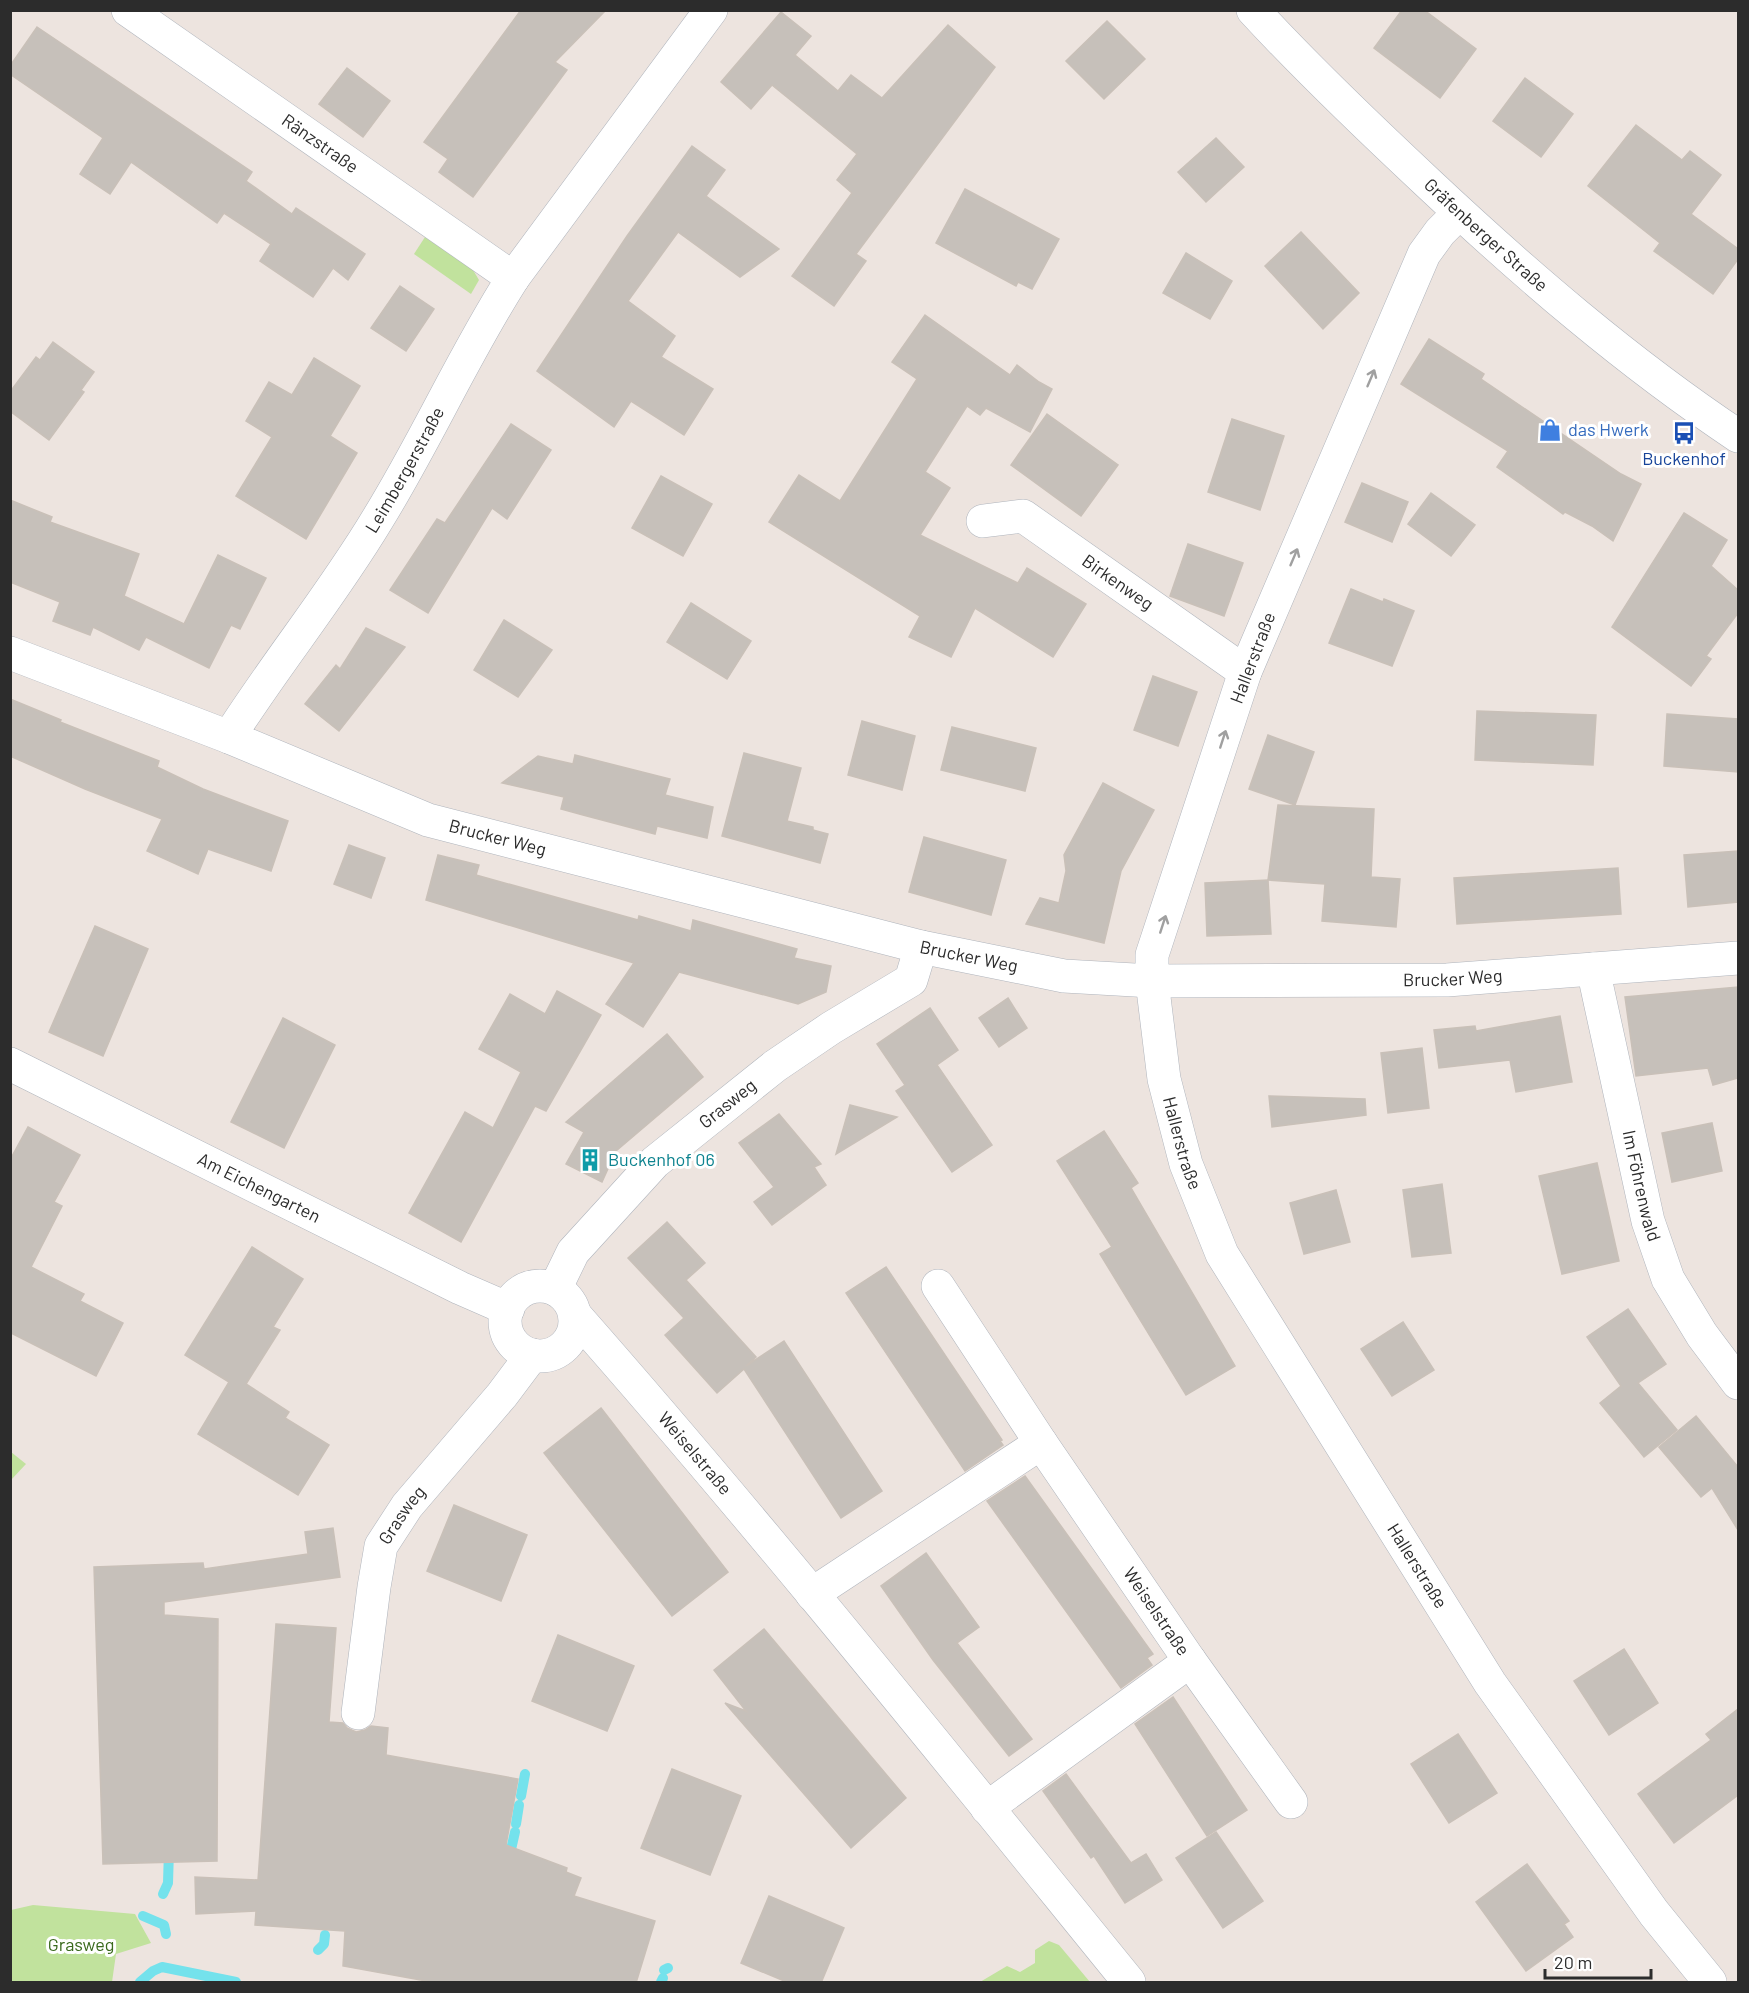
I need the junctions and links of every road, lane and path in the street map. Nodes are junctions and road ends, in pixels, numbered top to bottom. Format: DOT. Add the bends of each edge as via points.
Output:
graph roads {
  1 [pos="128,10"];
  2 [pos="711,10"];
  3 [pos="1253,10"];
  4 [pos="1459,213"];
  5 [pos="513,278"];
  6 [pos="1738,436"];
  7 [pos="983,521"];
  8 [pos="10,653"];
  9 [pos="1245,672"];
  10 [pos="229,737"];
  11 [pos="921,947"];
  12 [pos="1738,958"];
  13 [pos="1593,969"];
  14 [pos="1152,981"];
  15 [pos="10,1064"];
  16 [pos="938,1286"];
  17 [pos="555,1289"];
  18 [pos="508,1309"];
  19 [pos="575,1315"];
  20 [pos="532,1355"];
  21 [pos="1738,1383"];
  22 [pos="1041,1443"];
  23 [pos="812,1594"];
  24 [pos="1190,1661"];
  25 [pos="358,1713"];
  26 [pos="1291,1802"];
  27 [pos="987,1808"];
  28 [pos="1128,1983"];
  29 [pos="1710,1983"];
  1 -- 5 [label="street, Ränzstraße"];
  2 -- 5 [label="street, Leimbergerstraße"];
  3 -- 4 [label="street, Gräfenberger Straße"];
  4 -- 6 [label="street, Gräfenberger Straße" via="1574,313"];
  9 -- 4 [label="street, Hallerstraße, one-way" via="1424,254"];
  5 -- 10 [label="street, Leimbergerstraße" via="490,312 378,518"];
  7 -- 9 [label="street, Birkenweg" via="1023,516"];
  8 -- 10 [label="street"];
  14 -- 9 [label="street, Hallerstraße, one-way" via="1152,955"];
  10 -- 11 [label="street, Brucker Weg" via="428,820"];
  11 -- 14 [label="street, Brucker Weg" via="1064,976"];
  11 -- 17 [label="street, Grasweg" via="911,980 775,1066 655,1162 573,1252"];
  12 -- 13 [label="street, Brucker Weg"];
  13 -- 14 [label="street, Brucker Weg" via="1448,980"];
  13 -- 21 [label="street, Im Föhrenwald" via="1648,1221 1668,1279 1702,1335"];
  14 -- 29 [label="street, Hallerstraße" via="1164,1078 1186,1164 1222,1254 1490,1683 1654,1913"];
  15 -- 18 [label="street, Am Eichengarten"];
  16 -- 22 [label="street, Weiselstraße"];
  17 -- 18 [label="street" via="532,1287 513,1299"];
  17 -- 19 [label="street"];
  18 -- 20 [label="street" via="507,1332 521,1350"];
  19 -- 20 [label="street" via="575,1327 564,1347 543,1356"];
  19 -- 23 [label="street, Weiselstraße"];
  20 -- 25 [label="street, Grasweg" via="407,1506 381,1546"];
  22 -- 23 [label="street"];
  22 -- 24 [label="street, Weiselstraße"];
  23 -- 27 [label="street, Weiselstraße"];
  24 -- 26 [label="street, Weiselstraße"];
  24 -- 27 [label="street, Weiselstraße"];
  27 -- 28 [label="street, Weiselstraße"];
}
